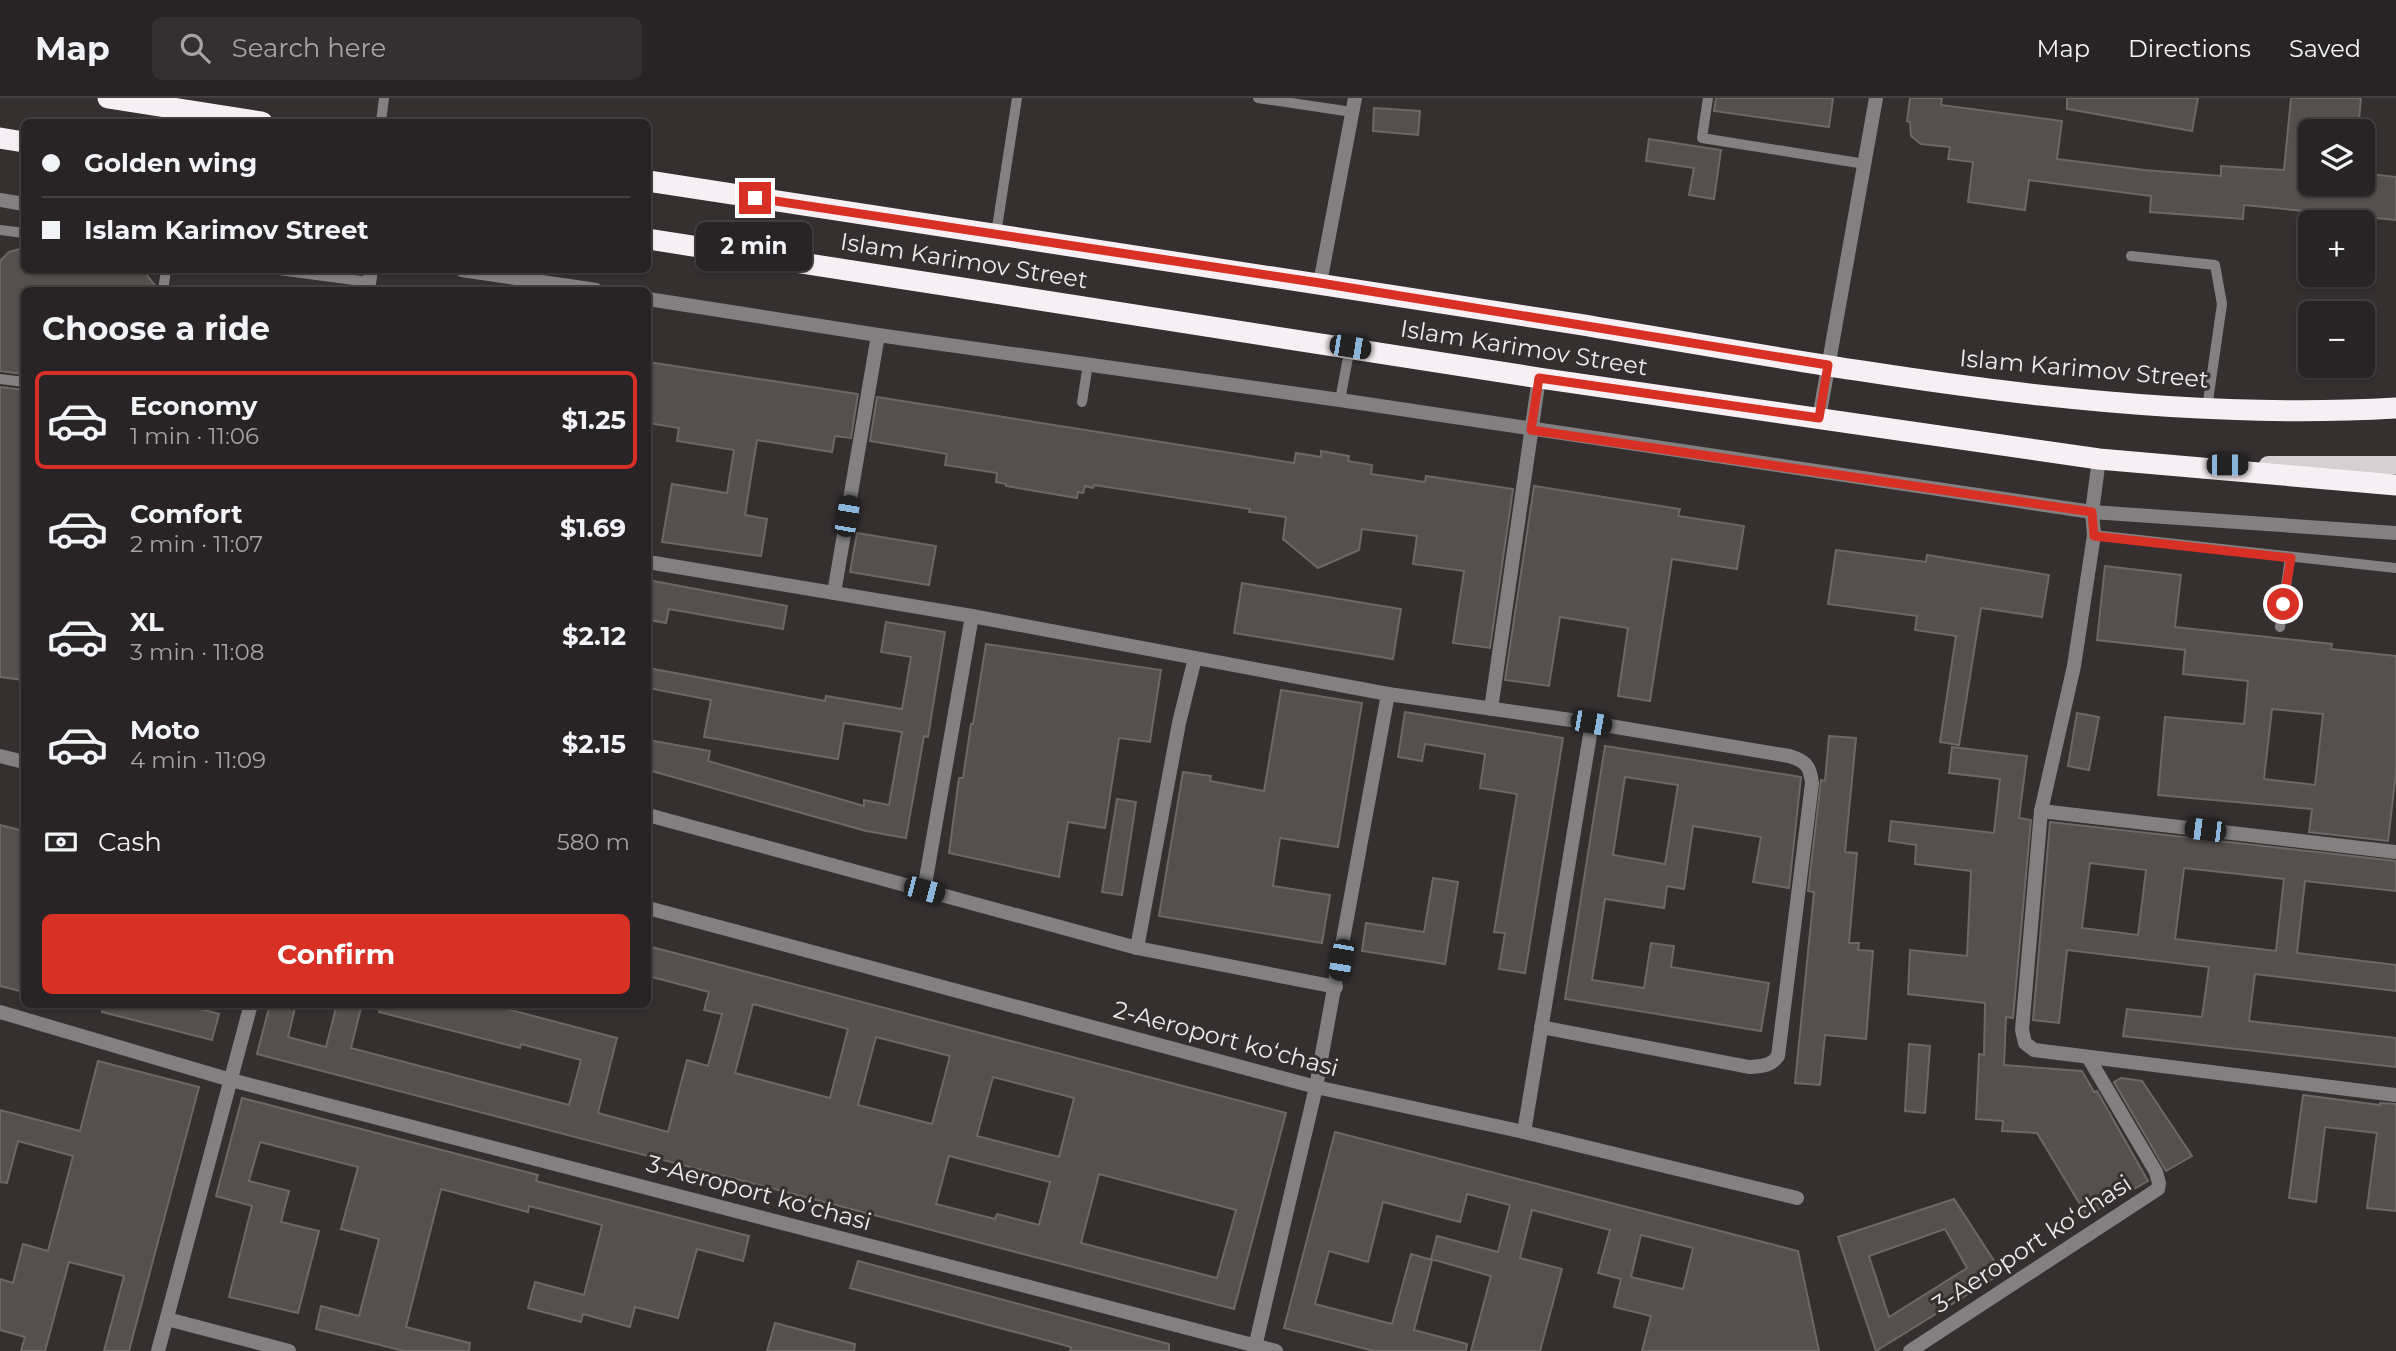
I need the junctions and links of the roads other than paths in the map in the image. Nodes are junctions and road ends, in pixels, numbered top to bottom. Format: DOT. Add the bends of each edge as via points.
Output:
graph roads {
  1 [pos="108,98"];
  2 [pos="384,98"];
  3 [pos="1017,98"];
  4 [pos="1258,98"];
  5 [pos="1708,98"];
  6 [pos="1876,98"];
  7 [pos="1353,105"];
  8 [pos="243,119"];
  9 [pos="381,119"];
  10 [pos="0,138"];
  11 [pos="21,142"];
  12 [pos="1865,164"];
  13 [pos="651,181"];
  14 [pos="0,200"];
  15 [pos="21,204"];
  16 [pos="0,230"];
  17 [pos="21,233"];
  18 [pos="996,234"];
  19 [pos="651,239"];
  20 [pos="2131,256"];
  21 [pos="304,273"];
  22 [pos="482,273"];
  23 [pos="369,281"];
  24 [pos="1320,283"];
  25 [pos="576,287"];
  26 [pos="651,299"];
  27 [pos="878,335"];
  28 [pos="1350,347"];
  29 [pos="1088,364"];
  30 [pos="1828,365"];
  31 [pos="1539,378"];
  32 [pos="0,379"];
  33 [pos="21,382"];
  34 [pos="1340,400"];
  35 [pos="1082,402"];
  36 [pos="2207,408"];
  37 [pos="2396,408"];
  38 [pos="1819,418"];
  39 [pos="1531,430"];
  40 [pos="2099,459"];
  41 [pos="2146,465"];
  42 [pos="2396,465"];
  43 [pos="2396,485"];
  44 [pos="2092,512"];
  45 [pos="2396,533"];
  46 [pos="2094,536"];
  47 [pos="2291,558"];
  48 [pos="651,562"];
  49 [pos="2396,568"];
  50 [pos="834,593"];
  51 [pos="972,617"];
  52 [pos="2280,627"];
  53 [pos="1195,658"];
  54 [pos="1388,694"];
  55 [pos="1491,709"];
  56 [pos="1591,723"];
  57 [pos="0,756"];
  58 [pos="21,761"];
  59 [pos="2041,811"];
  60 [pos="651,816"];
  61 [pos="2396,852"];
  62 [pos="924,890"];
  63 [pos="651,909"];
  64 [pos="1137,948"];
  65 [pos="1336,987"];
  66 [pos="250,1008"];
  67 [pos="0,1012"];
  68 [pos="1541,1027"];
  69 [pos="2088,1057"];
  70 [pos="230,1080"];
  71 [pos="1316,1087"];
  72 [pos="2396,1095"];
  73 [pos="1524,1132"];
  74 [pos="1797,1198"];
  75 [pos="166,1319"];
  76 [pos="1255,1348"];
  77 [pos="158,1351"];
  78 [pos="289,1351"];
  79 [pos="1276,1351"];
  80 [pos="1910,1351"];
  1 -- 8 [label="highway"];
  2 -- 9 [label="lane"];
  3 -- 18 [label="lane"];
  4 -- 7 [label="lane"];
  5 -- 12 [label="lane" via="1702,138"];
  6 -- 12 [label="street"];
  7 -- 24 [label="street"];
  10 -- 11 [label="highway"];
  12 -- 30 [label="street"];
  13 -- 18 [label="highway, Islam Karimov Street"];
  14 -- 15 [label="street"];
  16 -- 17 [label="lane"];
  18 -- 24 [label="highway, Islam Karimov Street"];
  19 -- 28 [label="highway, Islam Karimov Street"];
  20 -- 36 [label="lane" via="2215,265 2222,304"];
  21 -- 23 [label="lane"];
  22 -- 25 [label="street"];
  24 -- 30 [label="highway, Islam Karimov Street"];
  26 -- 27 [label="street"];
  27 -- 29 [label="street"];
  27 -- 50 [label="street"];
  28 -- 31 [label="highway, Islam Karimov Street"];
  28 -- 34 [label="lane"];
  29 -- 34 [label="street"];
  29 -- 35 [label="lane"];
  30 -- 36 [label="highway, Islam Karimov Street" via="1998,390"];
  30 -- 38 [label="street"];
  31 -- 38 [label="highway, Islam Karimov Street"];
  31 -- 39 [label="street"];
  32 -- 33 [label="lane"];
  34 -- 39 [label="street"];
  36 -- 37 [label="highway, Islam Karimov Street"];
  38 -- 40 [label="highway, Islam Karimov Street"];
  39 -- 44 [label="street"];
  39 -- 55 [label="street"];
  40 -- 41 [label="highway, Islam Karimov Street"];
  40 -- 44 [label="street"];
  41 -- 42 [label="main road, Islam Karimov Street"];
  41 -- 43 [label="highway"];
  44 -- 45 [label="street"];
  44 -- 46 [label="street"];
  46 -- 47 [label="lane"];
  46 -- 59 [label="street" via="2074,666"];
  47 -- 49 [label="lane"];
  47 -- 52 [label="lane"];
  48 -- 50 [label="street"];
  50 -- 51 [label="street"];
  51 -- 53 [label="street"];
  51 -- 62 [label="street"];
  53 -- 54 [label="street"];
  53 -- 64 [label="street" via="1178,723"];
  54 -- 55 [label="street"];
  54 -- 65 [label="street"];
  55 -- 56 [label="street"];
  56 -- 68 [label="street"];
  56 -- 68 [label="street" via="1789,756 1810,768 1812,783 1778,1056 1765,1066 1749,1067"];
  57 -- 58 [label="street"];
  59 -- 61 [label="street"];
  59 -- 69 [label="street" via="2022,1030 2025,1043 2034,1050"];
  60 -- 62 [label="street"];
  62 -- 64 [label="street"];
  63 -- 71 [label="street, 2-Aeroport koʻchasi"];
  64 -- 65 [label="street"];
  65 -- 71 [label="street"];
  66 -- 70 [label="street"];
  67 -- 70 [label="street, 3-Aeroport koʻchasi"];
  68 -- 73 [label="street"];
  69 -- 72 [label="street"];
  69 -- 80 [label="street, 3-Aeroport koʻchasi" via="2156,1172 2158,1189"];
  70 -- 75 [label="street"];
  70 -- 76 [label="street, 3-Aeroport koʻchasi"];
  71 -- 73 [label="street, 2-Aeroport koʻchasi"];
  71 -- 76 [label="street"];
  73 -- 74 [label="street, 2-Aeroport koʻchasi"];
  75 -- 77 [label="street"];
  75 -- 78 [label="street"];
  76 -- 79 [label="street, 3-Aeroport koʻchasi"];
}
